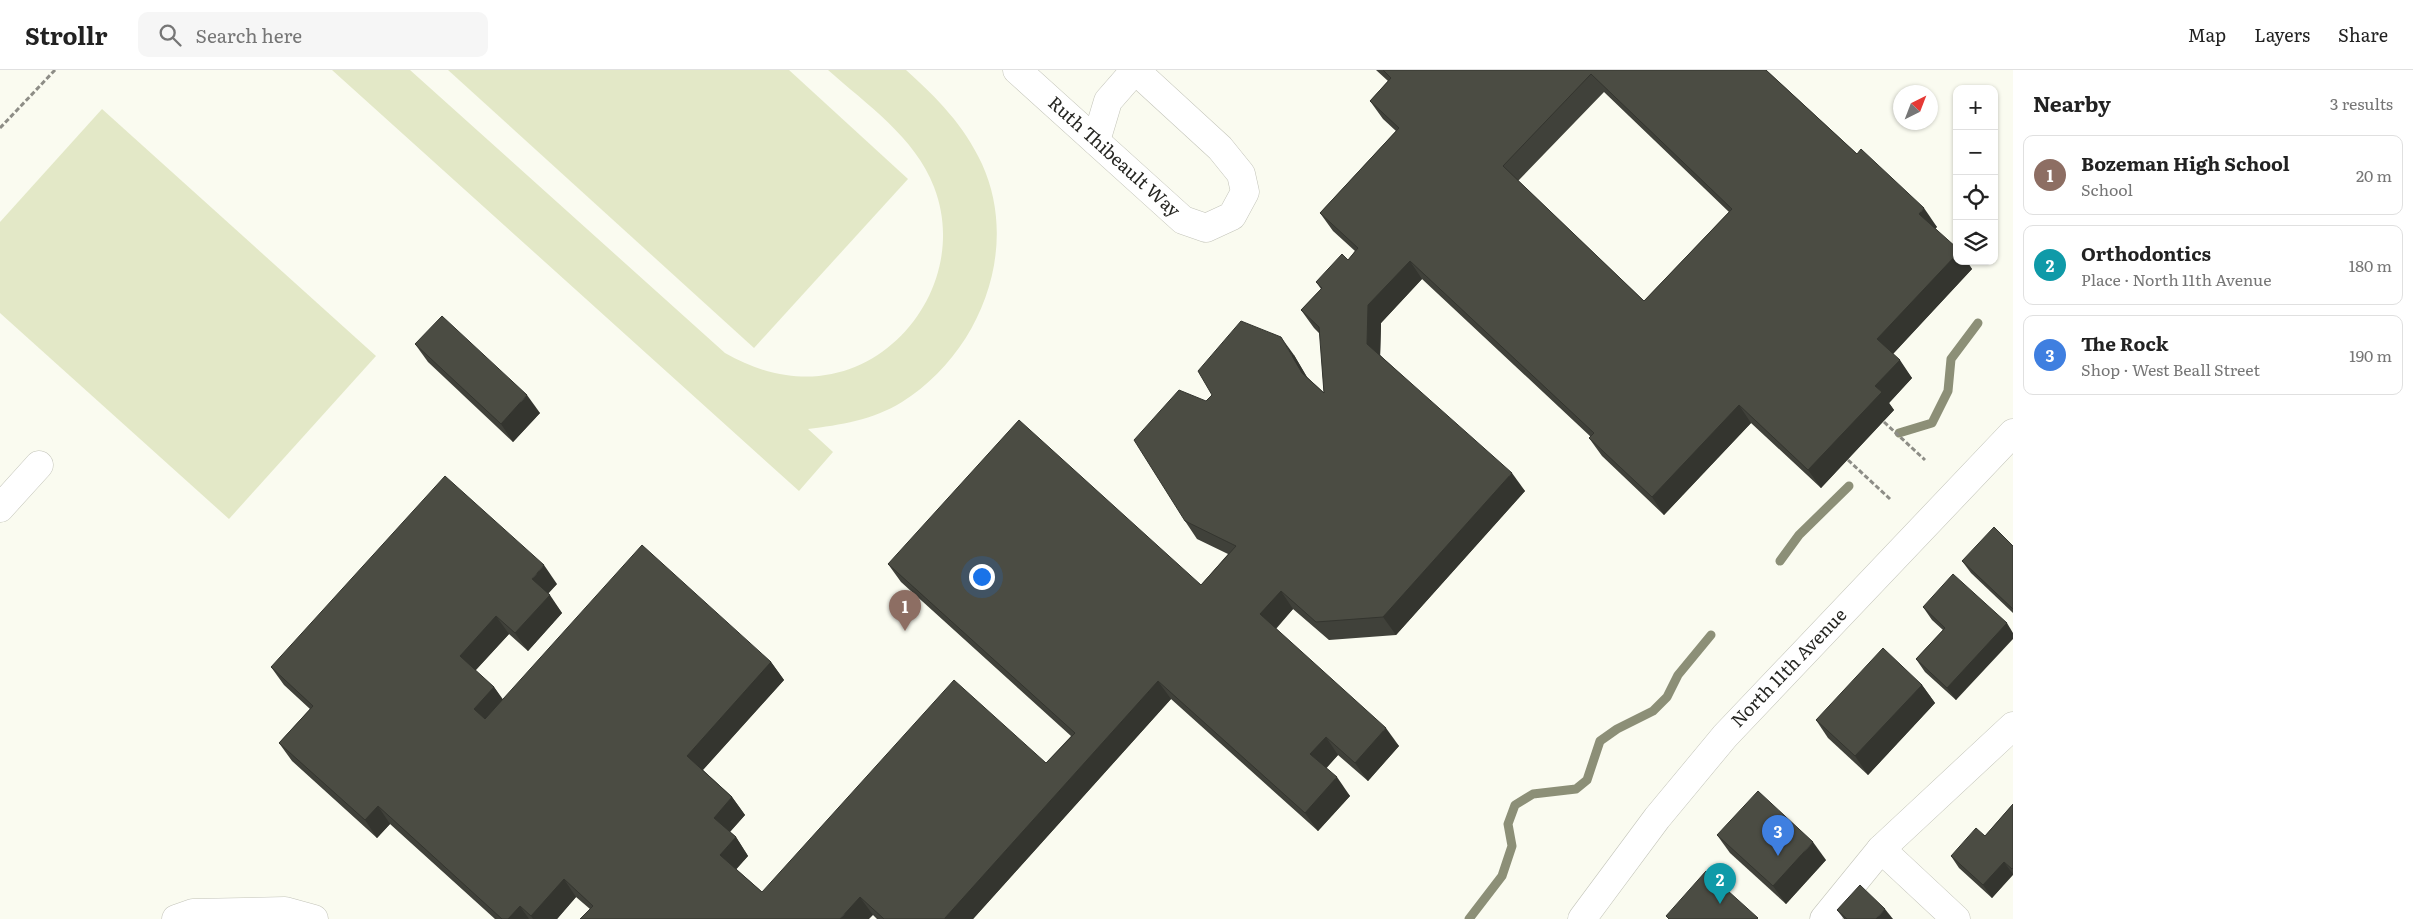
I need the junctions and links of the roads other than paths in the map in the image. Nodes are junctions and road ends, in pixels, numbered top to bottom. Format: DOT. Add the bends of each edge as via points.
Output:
graph roads {
  1 [pos="1017,70"];
  2 [pos="1135,70"];
  3 [pos="1096,141"];
  4 [pos="2013,432"];
  5 [pos="39,465"];
  6 [pos="0,508"];
  7 [pos="2013,726"];
  8 [pos="1881,848"];
  9 [pos="176,919"];
  10 [pos="314,919"];
  11 [pos="1582,919"];
  12 [pos="1824,919"];
  13 [pos="1956,919"];
  1 -- 3 [label="street, Ruth Thibeault Way"];
  2 -- 3 [label="street" via="1108,101"];
  2 -- 3 [label="street, Ruth Thibeault Way" via="1220,148 1241,174 1245,192 1232,216 1206,228 1183,220"];
  4 -- 11 [label="street, North 11th Avenue" via="1725,736 1657,818"];
  5 -- 6 [label="street"];
  7 -- 8 [label="street"];
  8 -- 12 [label="street"];
  8 -- 13 [label="street"];
  9 -- 10 [label="street" via="193,913 285,911"];
}
